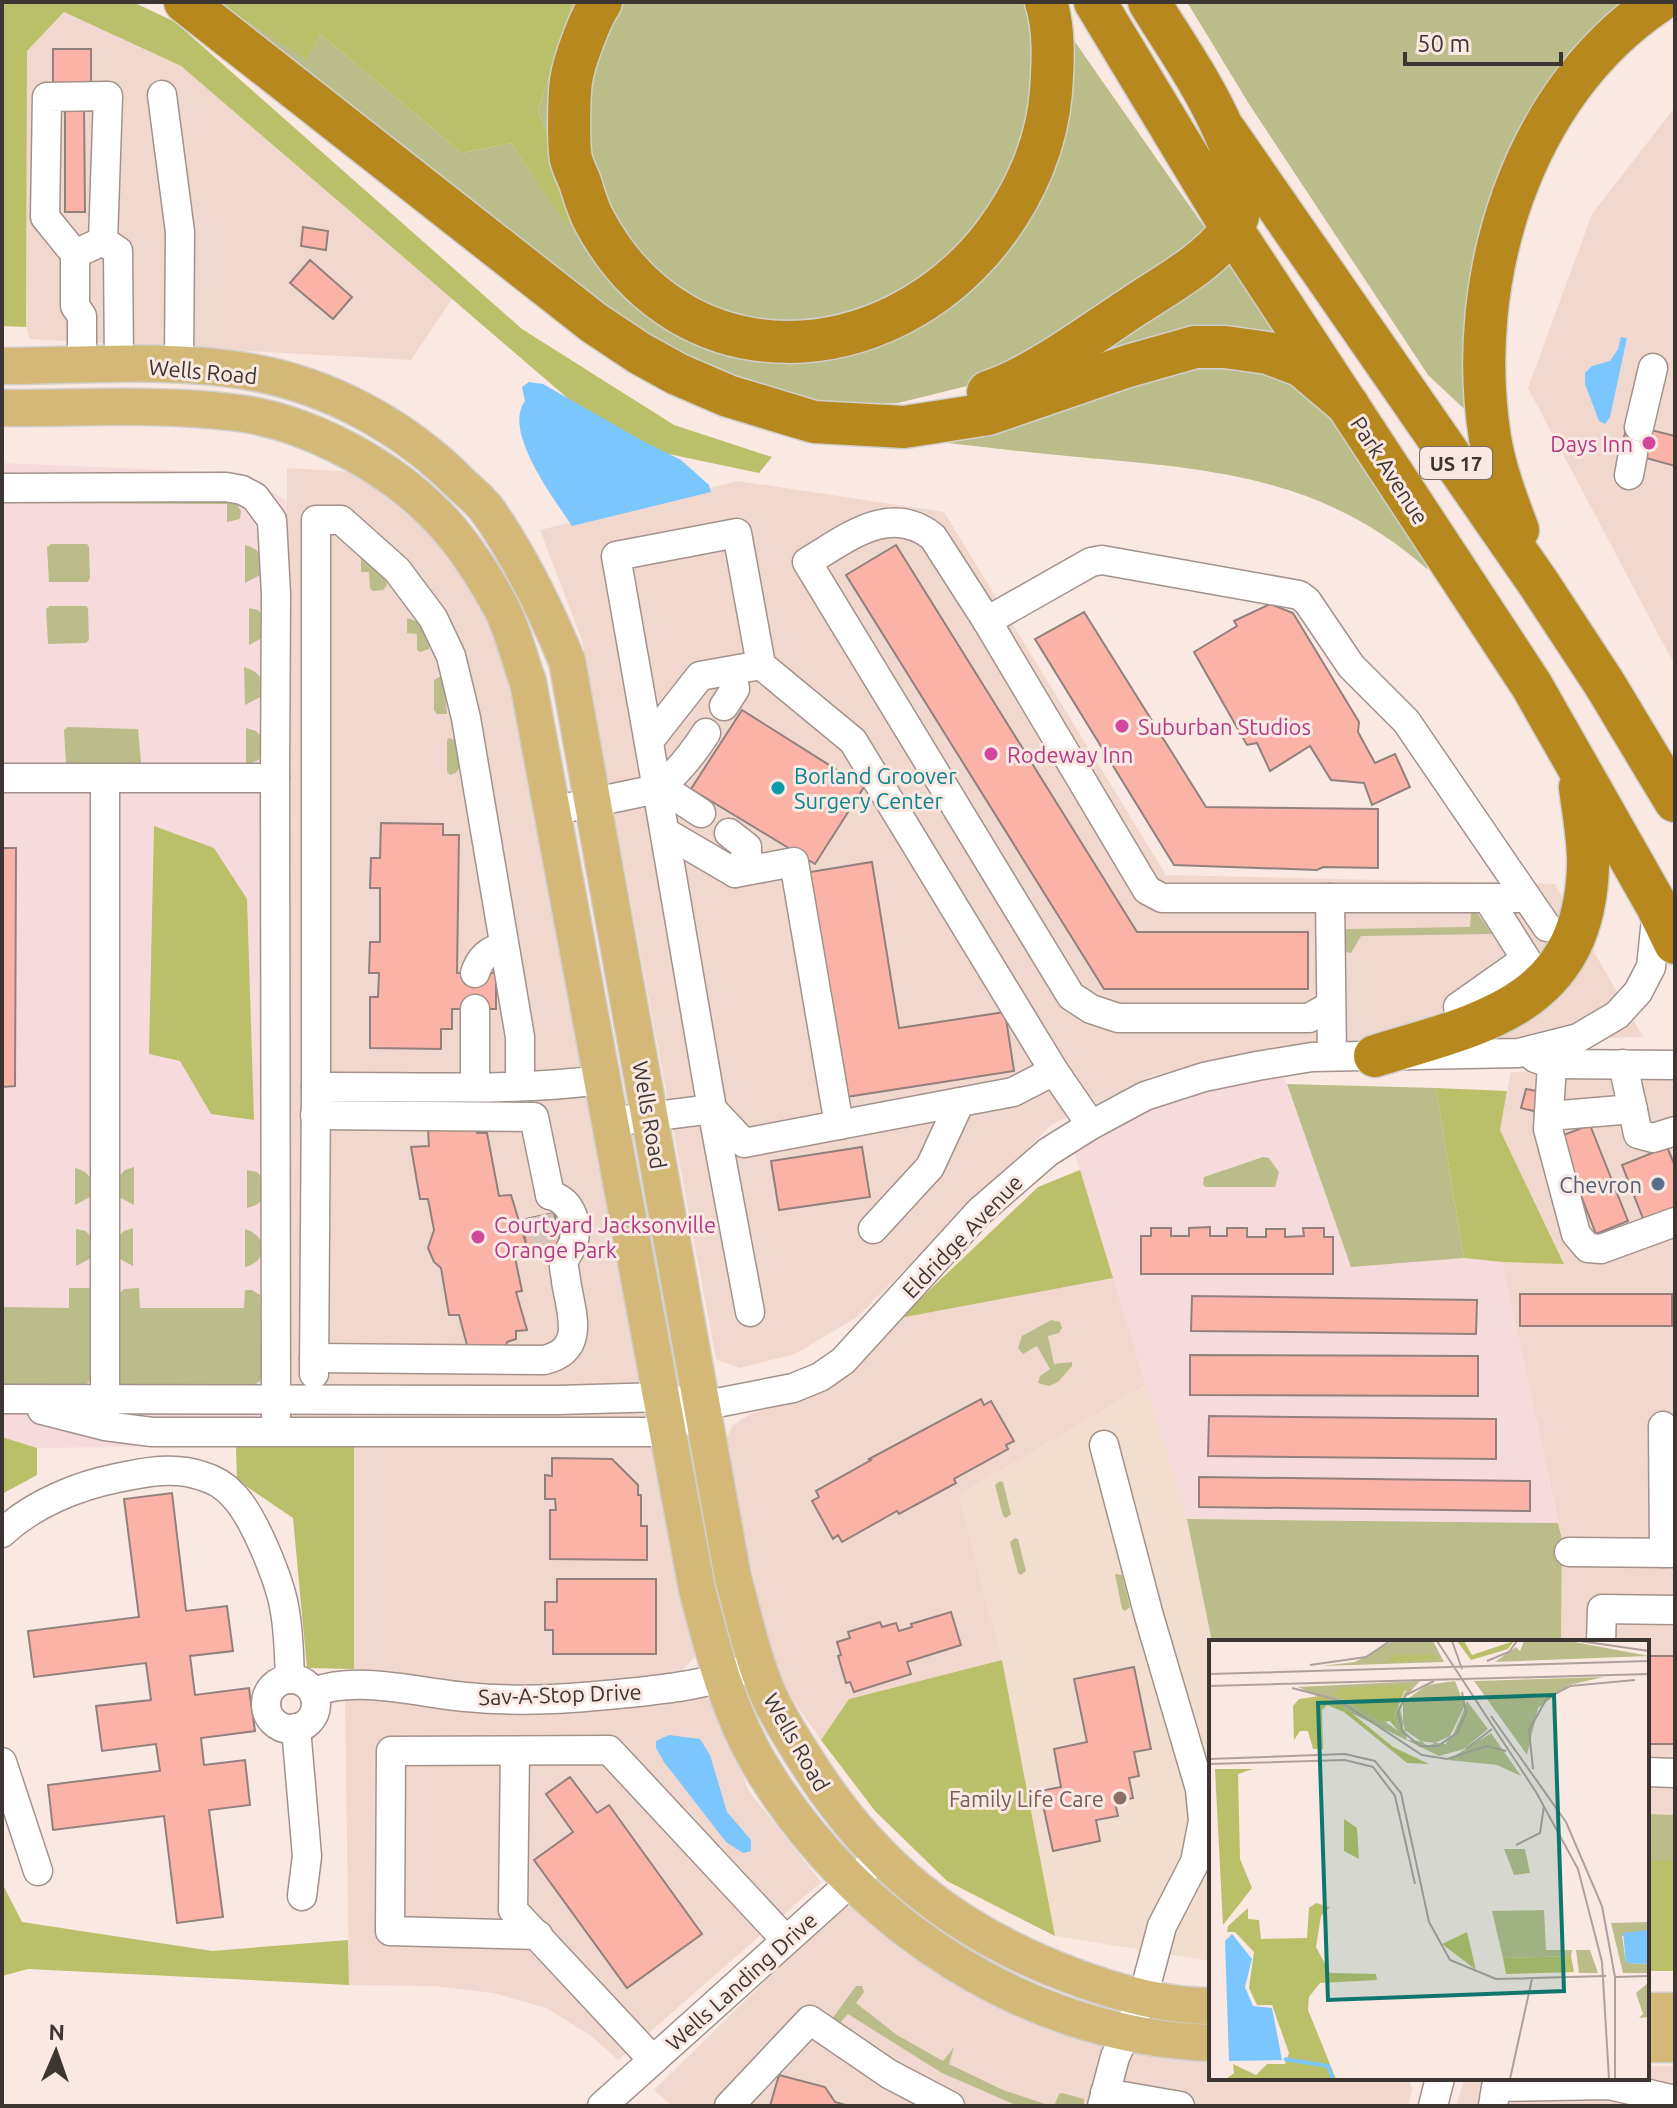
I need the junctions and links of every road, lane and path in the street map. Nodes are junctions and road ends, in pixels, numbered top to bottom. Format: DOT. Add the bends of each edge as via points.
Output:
graph roads {
  1 [pos="185,2"];
  2 [pos="601,2"];
  3 [pos="1046,2"];
  4 [pos="1095,2"];
  5 [pos="1149,2"];
  6 [pos="1658,2"];
  7 [pos="162,95"];
  8 [pos="1226,132"];
  9 [pos="1232,229"];
  10 [pos="103,241"];
  11 [pos="75,254"];
  12 [pos="119,365"];
  13 [pos="179,365"];
  14 [pos="2,366"];
  15 [pos="75,366"];
  16 [pos="1653,368"];
  17 [pos="1348,405"];
  18 [pos="2,408"];
  19 [pos="814,422"];
  20 [pos="1634,452"];
  21 [pos="2,488"];
  22 [pos="1539,584"];
  23 [pos="987,621"];
  24 [pos="761,665"];
  25 [pos="732,671"];
  26 [pos="724,706"];
  27 [pos="706,733"];
  28 [pos="649,741"];
  29 [pos="1579,770"];
  30 [pos="2,778"];
  31 [pos="275,778"];
  32 [pos="105,779"];
  33 [pos="657,789"];
  34 [pos="593,801"];
  35 [pos="1675,801"];
  36 [pos="552,811"];
  37 [pos="701,813"];
  38 [pos="665,832"];
  39 [pos="729,833"];
  40 [pos="735,873"];
  41 [pos="1330,898"];
  42 [pos="1526,898"];
  43 [pos="1488,899"];
  44 [pos="1666,900"];
  45 [pos="1547,927"];
  46 [pos="1675,943"];
  47 [pos="504,947"];
  48 [pos="475,973"];
  49 [pos="1330,1006"];
  50 [pos="1458,1007"];
  51 [pos="475,1009"];
  52 [pos="1519,1053"];
  53 [pos="1332,1056"];
  54 [pos="1375,1056"];
  55 [pos="1552,1064"];
  56 [pos="1623,1064"];
  57 [pos="1675,1065"];
  58 [pos="1054,1071"];
  59 [pos="601,1080"];
  60 [pos="475,1086"];
  61 [pos="520,1086"];
  62 [pos="316,1087"];
  63 [pos="960,1102"];
  64 [pos="712,1109"];
  65 [pos="1633,1109"];
  66 [pos="315,1115"];
  67 [pos="1549,1116"];
  68 [pos="651,1117"];
  69 [pos="610,1122"];
  70 [pos="839,1125"];
  71 [pos="1091,1125"];
  72 [pos="1675,1131"];
  73 [pos="1675,1222"];
  74 [pos="873,1229"];
  75 [pos="750,1312"];
  76 [pos="558,1355"];
  77 [pos="314,1358"];
  78 [pos="662,1397"];
  79 [pos="276,1398"];
  80 [pos="2,1399"];
  81 [pos="314,1399"];
  82 [pos="558,1400"];
  83 [pos="701,1406"];
  84 [pos="105,1413"];
  85 [pos="1663,1426"];
  86 [pos="667,1432"];
  87 [pos="276,1433"];
  88 [pos="1104,1445"];
  89 [pos="2,1533"];
  90 [pos="1569,1552"];
  91 [pos="1670,1553"];
  92 [pos="1675,1610"];
  93 [pos="1601,1640"];
  94 [pos="756,1665"];
  95 [pos="721,1679"];
  96 [pos="302,1686"];
  97 [pos="296,1728"];
  98 [pos="515,1751"];
  99 [pos="2,1762"];
  100 [pos="1649,1772"];
  101 [pos="1675,1773"];
  102 [pos="879,1857"];
  103 [pos="38,1871"];
  104 [pos="851,1883"];
  105 [pos="302,1896"];
  106 [pos="538,1935"];
  107 [pos="786,1940"];
  108 [pos="1143,1997"];
  109 [pos="1209,2006"];
  110 [pos="1649,2011"];
  111 [pos="1675,2011"];
  112 [pos="1128,2032"];
  113 [pos="1209,2043"];
  114 [pos="1649,2044"];
  115 [pos="1675,2044"];
  116 [pos="653,2060"];
  117 [pos="1440,2080"];
  118 [pos="1104,2100"];
  119 [pos="1665,2100"];
  120 [pos="602,2106"];
  121 [pos="729,2106"];
  122 [pos="950,2106"];
  123 [pos="1180,2106"];
  124 [pos="1433,2106"];
  125 [pos="1493,2106"];
  1 -- 19 [label="highway" via="616,338 728,396"];
  2 -- 3 [label="highway" via="571,80 571,158 594,221 626,267 687,316 748,337 810,342 842,337 907,312 961,271 1006,218 1039,153 1050,108 1053,66"];
  4 -- 9 [label="highway, Park Avenue / US 17"];
  5 -- 8 [label="highway, US 17"];
  6 -- 22 [label="highway" via="1596,57 1566,96 1526,163 1497,242 1484,361 1490,438"];
  7 -- 13 [label="street" via="180,232"];
  8 -- 9 [label="highway" via="1241,183"];
  8 -- 22 [label="highway, US 17"];
  9 -- 17 [label="highway, Park Avenue / US 17"];
  9 -- 19 [label="highway" via="1194,266 997,389 900,414"];
  10 -- 11 [label="street"];
  10 -- 11 [label="street" via="108,96 47,97 45,217"];
  10 -- 12 [label="street" via="118,251"];
  11 -- 15 [label="street" via="75,306 82,316"];
  12 -- 13 [label="main road, Wells Road"];
  12 -- 15 [label="main road, Wells Road"];
  13 -- 34 [label="main road, Wells Road" via="245,371 311,387 355,407 443,465 486,508 535,586 567,661"];
  14 -- 15 [label="main road, Wells Road"];
  16 -- 20 [label="street"];
  17 -- 19 [label="highway" via="1302,366 1268,353 1195,347 988,414 904,427"];
  17 -- 29 [label="highway, Park Avenue / US 17" via="1532,686"];
  18 -- 36 [label="main road, Wells Road" via="241,413 343,448 427,505 502,609 528,682"];
  21 -- 31 [label="street" via="226,487 242,490 266,508 275,549"];
  22 -- 35 [label="highway, US 17"];
  23 -- 41 [label="street" via="1147,890 1162,898"];
  23 -- 42 [label="street" via="1102,560 1299,595 1351,666 1406,721"];
  23 -- 49 [label="street" via="933,537 907,523 870,525 807,562 1071,996 1118,1018 1309,1018"];
  24 -- 25 [label="street"];
  24 -- 28 [label="street" via="737,533 616,556"];
  24 -- 58 [label="street" via="853,741"];
  25 -- 26 [label="street" via="735,689"];
  25 -- 28 [label="street" via="700,676"];
  27 -- 33 [label="street" via="690,758"];
  28 -- 33 [label="street"];
  29 -- 44 [label="highway, Park Avenue / US 17"];
  29 -- 54 [label="highway" via="1589,865 1584,904 1572,944 1549,978 1519,1004 1476,1026"];
  30 -- 32 [label="street"];
  31 -- 32 [label="street"];
  31 -- 79 [label="street"];
  32 -- 84 [label="street"];
  33 -- 34 [label="street"];
  33 -- 37 [label="street"];
  33 -- 38 [label="street"];
  34 -- 36 [label="street"];
  34 -- 68 [label="main road, Wells Road"];
  36 -- 59 [label="main road, Wells Road"];
  38 -- 40 [label="street"];
  38 -- 64 [label="street"];
  39 -- 40 [label="street" via="747,847"];
  40 -- 70 [label="street" via="794,862"];
  41 -- 43 [label="street"];
  41 -- 49 [label="street"];
  42 -- 43 [label="street"];
  42 -- 45 [label="street"];
  43 -- 50 [label="street" via="1526,959"];
  44 -- 46 [label="highway, Park Avenue / US 17"];
  44 -- 52 [label="street, Eldridge Avenue" via="1651,967 1617,1015 1578,1038"];
  47 -- 48 [label="street" via="490,951"];
  47 -- 61 [label="street" via="520,1037"];
  47 -- 62 [label="street" via="451,656 433,618 397,570 341,520 316,520"];
  49 -- 53 [label="street"];
  51 -- 60 [label="street"];
  52 -- 54 [label="street, Eldridge Avenue"];
  52 -- 55 [label="street, Eldridge Avenue"];
  53 -- 54 [label="street, Eldridge Avenue"];
  53 -- 71 [label="street, Eldridge Avenue" via="1204,1077 1145,1096"];
  55 -- 56 [label="street, Eldridge Avenue"];
  55 -- 67 [label="street"];
  56 -- 57 [label="street, Eldridge Avenue"];
  56 -- 65 [label="street"];
  58 -- 63 [label="street" via="1013,1092"];
  58 -- 71 [label="street"];
  59 -- 61 [label="street"];
  59 -- 69 [label="main road, Wells Road"];
  60 -- 61 [label="street"];
  60 -- 62 [label="street"];
  62 -- 66 [label="street"];
  63 -- 70 [label="street"];
  63 -- 74 [label="street" via="930,1167"];
  64 -- 68 [label="street"];
  64 -- 70 [label="street" via="744,1143"];
  64 -- 75 [label="street"];
  65 -- 67 [label="street"];
  65 -- 72 [label="street" via="1638,1134 1653,1138"];
  66 -- 76 [label="street" via="534,1117 544,1205 565,1202 574,1221 574,1239 555,1255 574,1333"];
  66 -- 77 [label="street"];
  67 -- 73 [label="street" via="1576,1234 1588,1248 1601,1249"];
  68 -- 69 [label="street"];
  68 -- 83 [label="main road, Wells Road"];
  69 -- 78 [label="main road, Wells Road"];
  71 -- 83 [label="street, Eldridge Avenue" via="1048,1152 980,1211 843,1361 793,1388"];
  76 -- 77 [label="street" via="544,1360"];
  76 -- 82 [label="street"];
  77 -- 81 [label="street"];
  78 -- 82 [label="street"];
  78 -- 83 [label="street"];
  78 -- 86 [label="main road, Wells Road"];
  79 -- 81 [label="street"];
  79 -- 84 [label="street"];
  79 -- 87 [label="street"];
  80 -- 84 [label="street"];
  81 -- 82 [label="street"];
  83 -- 86 [label="street"];
  83 -- 94 [label="main road, Wells Road" via="733,1578"];
  84 -- 87 [label="street" via="152,1432"];
  85 -- 91 [label="street"];
  86 -- 87 [label="street"];
  86 -- 95 [label="main road, Wells Road" via="697,1589"];
  88 -- 108 [label="street" via="1200,1789 1203,1821 1195,1862 1162,1926"];
  89 -- 96 [label="street" via="31,1511 101,1481 170,1471 211,1480 234,1495 259,1538 282,1596"];
  90 -- 91 [label="street"];
  92 -- 93 [label="street" via="1602,1609"];
  94 -- 95 [label="street, Sav-A-Stop Drive"];
  94 -- 102 [label="main road, Wells Road" via="783,1723 829,1798"];
  95 -- 96 [label="street, Sav-A-Stop Drive" via="622,1694 540,1699"];
  95 -- 104 [label="main road, Wells Road" via="761,1766 804,1829"];
  96 -- 97 [label="street" via="316,1707 304,1726"];
  96 -- 97 [label="street" via="276,1684 268,1695 267,1710 275,1723"];
  97 -- 105 [label="street" via="307,1856"];
  98 -- 106 [label="street" via="513,1910"];
  98 -- 106 [label="street" via="391,1751 390,1931"];
  98 -- 107 [label="street" via="609,1750"];
  99 -- 103 [label="street"];
  100 -- 101 [label="street"];
  102 -- 104 [label="street, Wells Landing Drive"];
  102 -- 108 [label="main road, Wells Road" via="940,1908 994,1942 1098,1986"];
  104 -- 107 [label="street, Wells Landing Drive"];
  104 -- 112 [label="main road, Wells Road" via="928,1945 971,1971 1066,2015"];
  106 -- 116 [label="street"];
  107 -- 116 [label="street, Wells Landing Drive"];
  108 -- 109 [label="main road, Wells Road"];
  108 -- 112 [label="street"];
  110 -- 111 [label="main road"];
  112 -- 113 [label="main road, Wells Road"];
  112 -- 118 [label="street"];
  114 -- 115 [label="main road"];
  116 -- 120 [label="street, Wells Landing Drive"];
  117 -- 124 [label="street"];
  118 -- 123 [label="street"];
  119 -- 125 [label="street" via="1609,2085 1496,2087"];
  121 -- 122 [label="street" via="810,2020 889,2074"];
}
